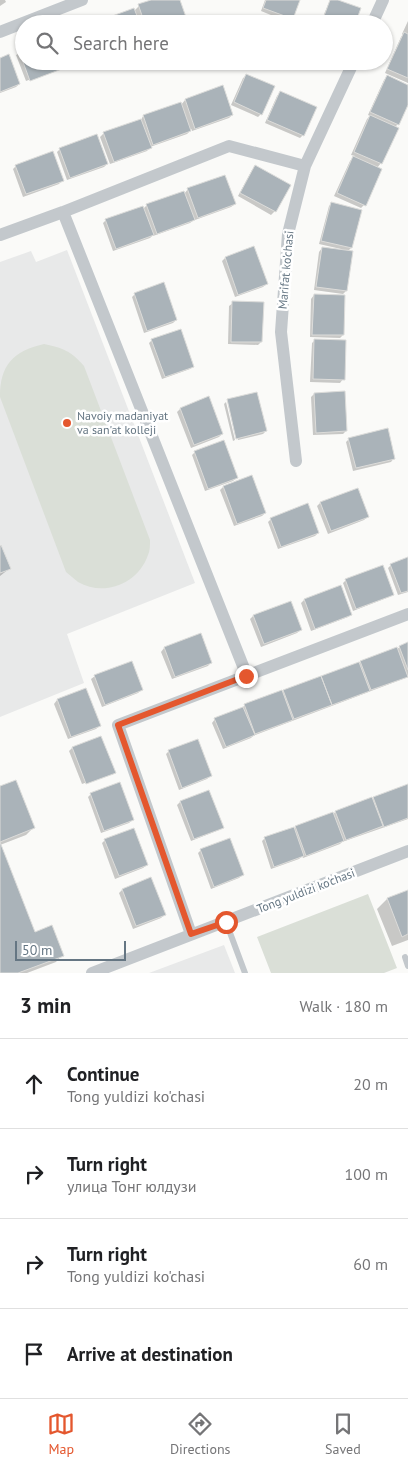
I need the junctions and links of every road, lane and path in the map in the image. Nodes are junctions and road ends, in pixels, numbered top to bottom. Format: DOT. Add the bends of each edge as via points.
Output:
graph roads {
  1 [pos="82,0"];
  2 [pos="383,0"];
  3 [pos="44,15"];
  4 [pos="376,15"];
  5 [pos="15,26"];
  6 [pos="0,32"];
  7 [pos="350,70"];
  8 [pos="305,166"];
  9 [pos="63,212"];
  10 [pos="0,235"];
  11 [pos="296,461"];
  12 [pos="408,614"];
  13 [pos="246,676"];
  14 [pos="408,851"];
  15 [pos="226,922"];
  16 [pos="191,934"];
  17 [pos="405,957"];
  18 [pos="408,966"];
  19 [pos="92,973"];
  20 [pos="245,973"];
  1 -- 3 [label="street"];
  2 -- 4 [label="street"];
  5 -- 6 [label="street"];
  7 -- 8 [label="street, Marifat ko'chasi"];
  8 -- 9 [label="street" via="229,146"];
  8 -- 11 [label="street, Marifat ko'chasi" via="288,234 281,332"];
  9 -- 10 [label="street"];
  9 -- 13 [label="street"];
  12 -- 13 [label="street"];
  13 -- 16 [label="street" via="118,725"];
  14 -- 15 [label="street, Tong yuldizi ko'chasi"];
  15 -- 16 [label="street, Tong yuldizi ko'chasi"];
  15 -- 20 [label="lane"];
  16 -- 19 [label="street, Tong yuldizi ko'chasi"];
  17 -- 18 [label="lane"];
}
